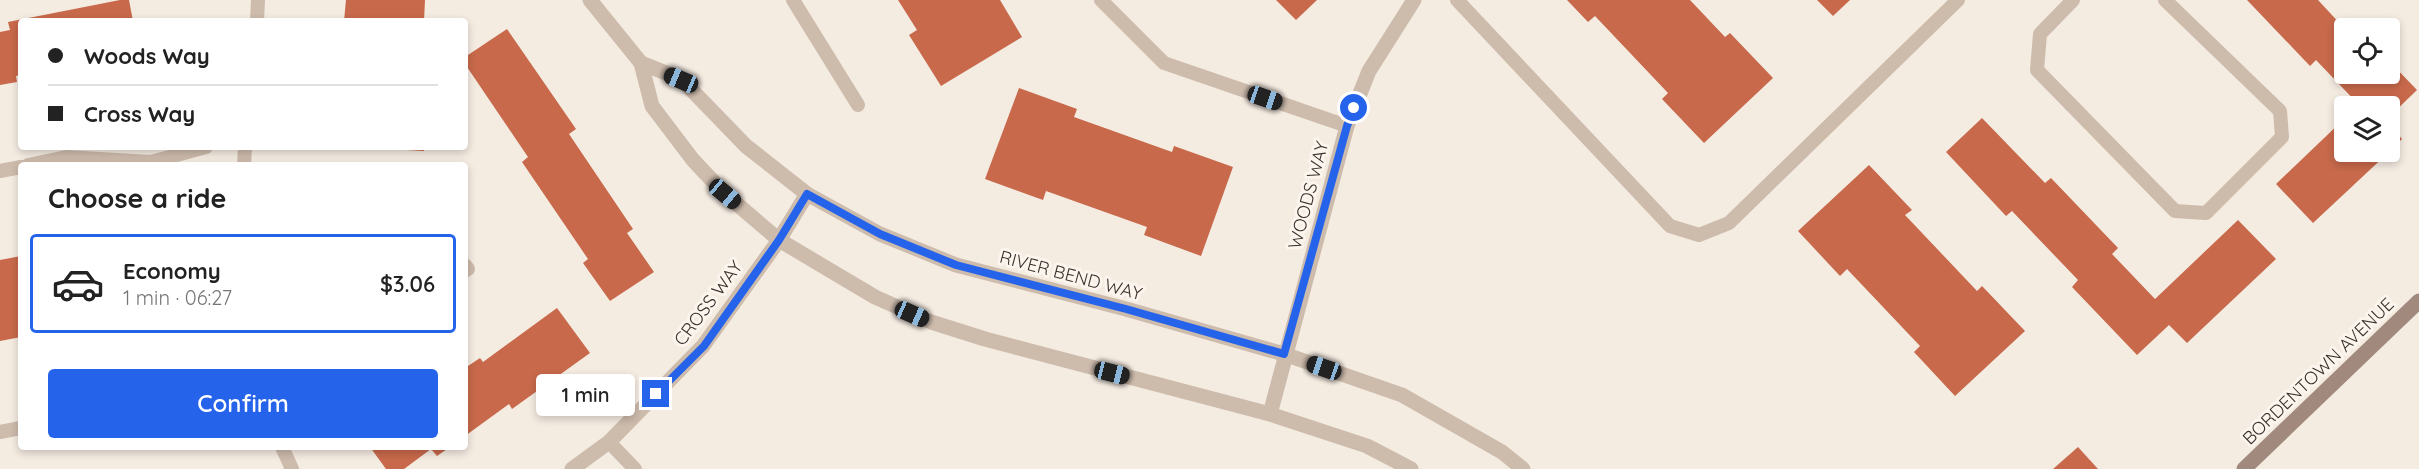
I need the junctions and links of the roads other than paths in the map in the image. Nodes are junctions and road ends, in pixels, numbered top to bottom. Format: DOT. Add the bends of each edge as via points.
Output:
graph roads {
  1 [pos="258,0"];
  2 [pos="590,0"];
  3 [pos="793,0"];
  4 [pos="1101,0"];
  5 [pos="1414,0"];
  6 [pos="1457,0"];
  7 [pos="1958,0"];
  8 [pos="2165,0"];
  9 [pos="2069,2"];
  10 [pos="258,18"];
  11 [pos="640,63"];
  12 [pos="858,105"];
  13 [pos="1347,126"];
  14 [pos="195,150"];
  15 [pos="42,162"];
  16 [pos="151,162"];
  17 [pos="151,162"];
  18 [pos="18,167"];
  19 [pos="0,171"];
  20 [pos="807,194"];
  21 [pos="779,240"];
  22 [pos="2419,302"];
  23 [pos="1284,354"];
  24 [pos="1270,414"];
  25 [pos="18,429"];
  26 [pos="0,432"];
  27 [pos="609,442"];
  28 [pos="283,450"];
  29 [pos="292,469"];
  30 [pos="572,469"];
  31 [pos="635,469"];
  32 [pos="1411,469"];
  33 [pos="1523,469"];
  34 [pos="2244,469"];
  1 -- 10 [label="lane"];
  2 -- 11 [label="street, RIVER BEND WAY"];
  3 -- 12 [label="lane"];
  4 -- 13 [label="lane" via="1164,63"];
  5 -- 13 [label="street, WOODS WAY" via="1369,71"];
  6 -- 7 [label="lane" via="1670,226 1699,235 1729,223"];
  8 -- 9 [label="lane" via="2280,111 2282,137 2206,213 2175,211 2037,70 2040,34"];
  11 -- 20 [label="street, RIVER BEND WAY" via="681,80 746,146"];
  11 -- 21 [label="street, RIVER BEND WAY" via="652,106 693,160 725,194"];
  13 -- 23 [label="street, WOODS WAY"];
  14 -- 17 [label="lane"];
  15 -- 16 [label="lane" via="66,157"];
  18 -- 19 [label="lane"];
  20 -- 21 [label="street, CROSS WAY"];
  20 -- 23 [label="street, RIVER BEND WAY" via="880,234 956,265"];
  21 -- 24 [label="street, RIVER BEND WAY" via="875,297 931,322"];
  21 -- 27 [label="street, CROSS WAY" via="704,346"];
  22 -- 34 [label="main road, BORDENTOWN AVENUE"];
  23 -- 24 [label="street, WOODS WAY"];
  23 -- 33 [label="street, RIVER BEND WAY" via="1402,395 1502,452"];
  24 -- 32 [label="street, RIVER BEND WAY" via="1367,446"];
  25 -- 26 [label="lane"];
  27 -- 30 [label="street, CROSS WAY"];
  27 -- 31 [label="lane"];
  28 -- 29 [label="lane"];
}
